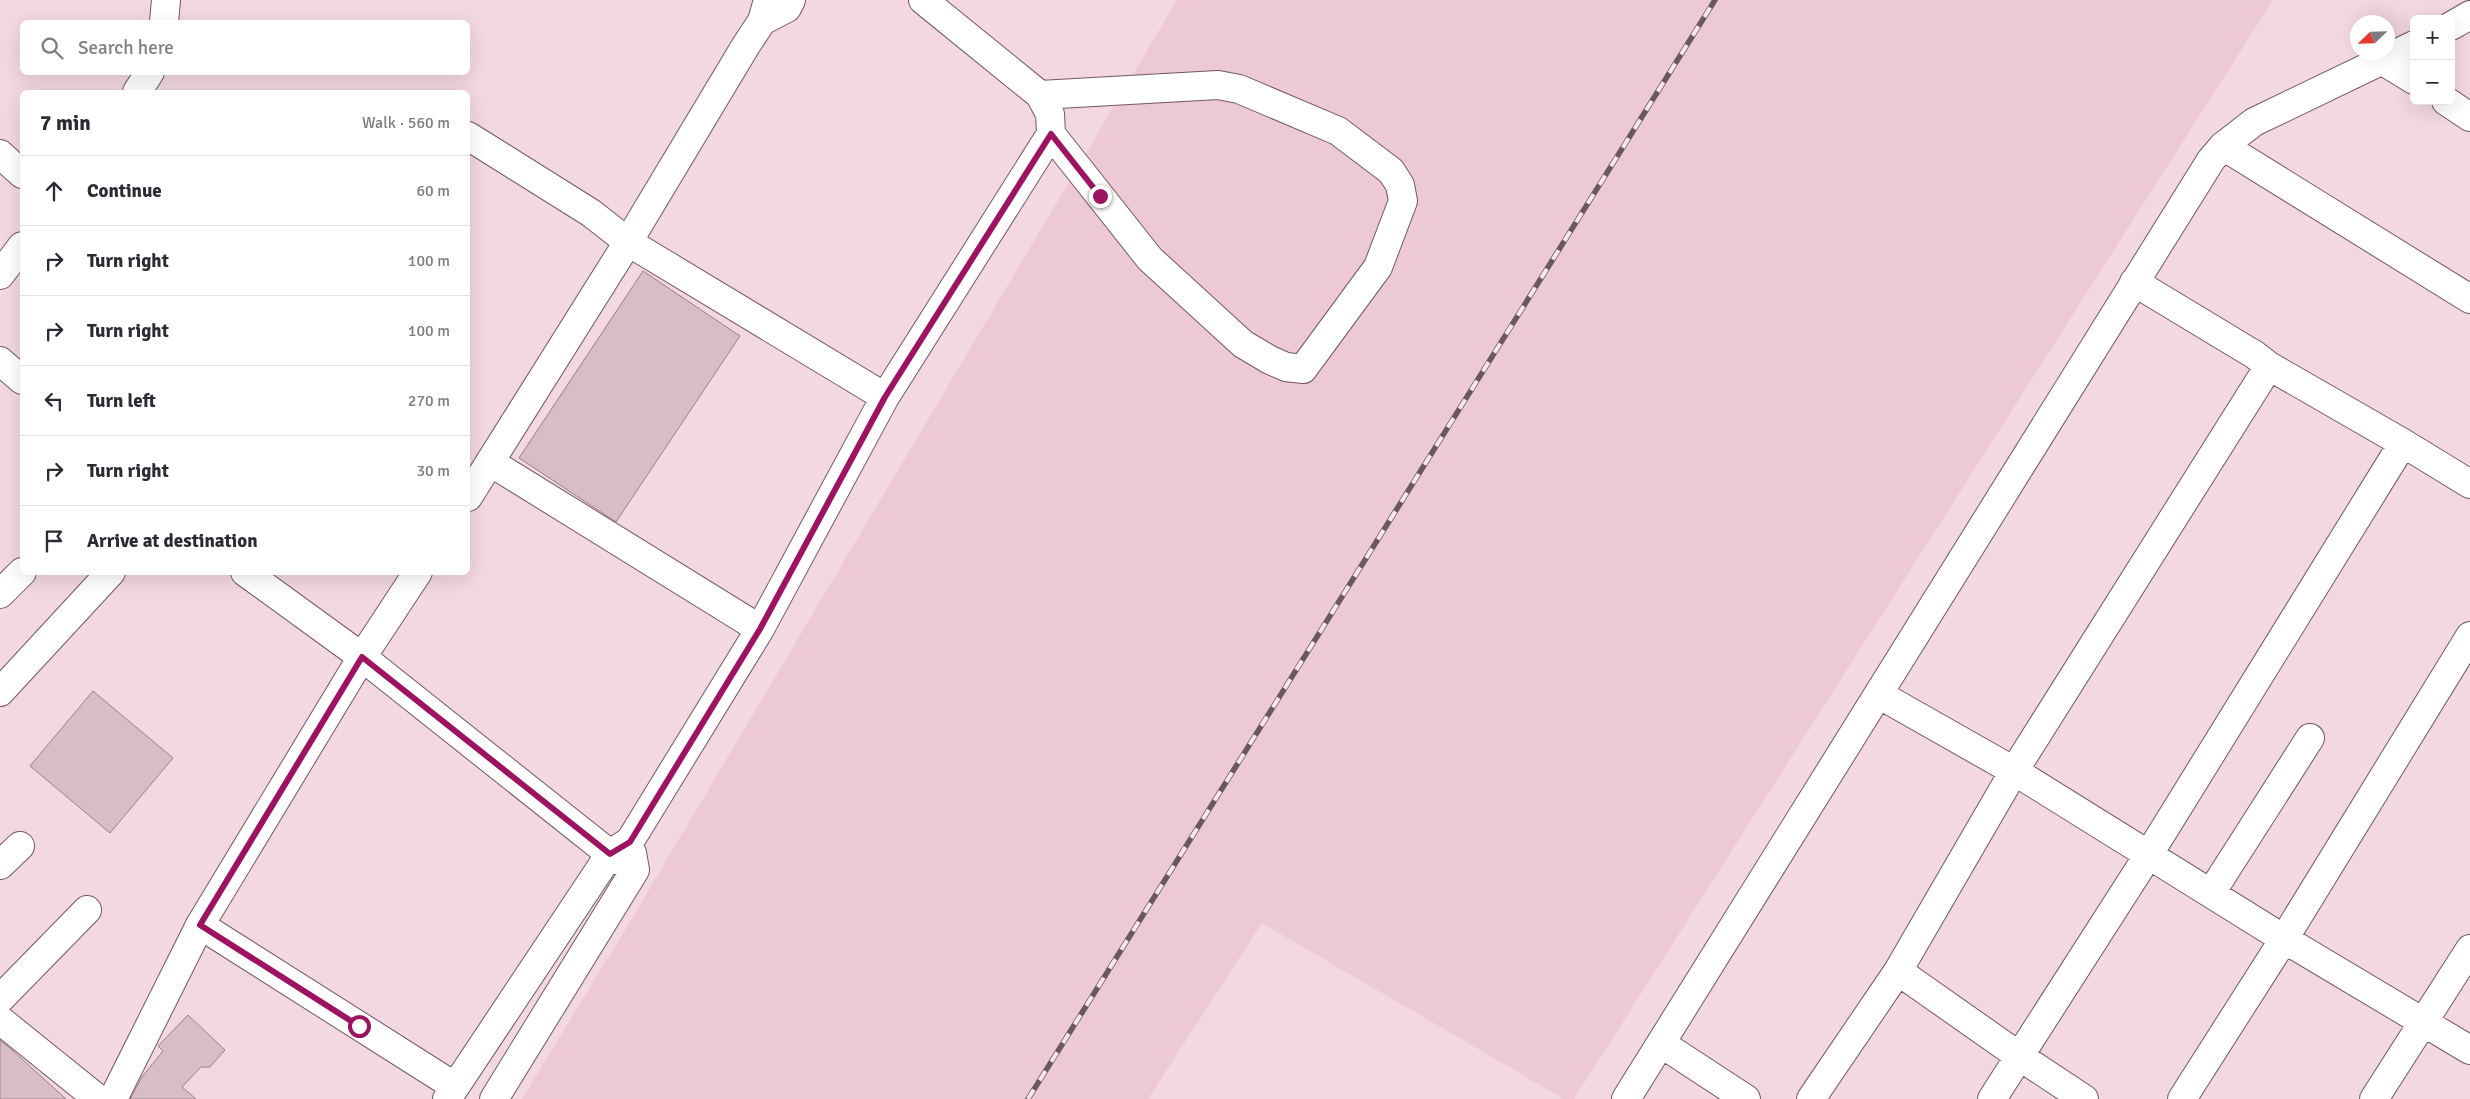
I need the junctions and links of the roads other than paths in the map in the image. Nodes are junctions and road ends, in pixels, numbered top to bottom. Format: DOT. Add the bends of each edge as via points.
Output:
graph roads {
  1 [pos="166,0"];
  2 [pos="791,0"];
  3 [pos="923,0"];
  4 [pos="765,11"];
  5 [pos="2470,15"];
  6 [pos="164,20"];
  7 [pos="2455,24"];
  8 [pos="2410,47"];
  9 [pos="2395,54"];
  10 [pos="2383,60"];
  11 [pos="148,75"];
  12 [pos="2410,77"];
  13 [pos="138,90"];
  14 [pos="1040,95"];
  15 [pos="2452,105"];
  16 [pos="2470,117"];
  17 [pos="1051,134"];
  18 [pos="470,137"];
  19 [pos="2223,146"];
  20 [pos="0,154"];
  21 [pos="20,172"];
  22 [pos="628,242"];
  23 [pos="20,249"];
  24 [pos="0,275"];
  25 [pos="2134,282"];
  26 [pos="2470,299"];
  27 [pos="0,361"];
  28 [pos="2269,366"];
  29 [pos="20,378"];
  30 [pos="885,397"];
  31 [pos="2403,443"];
  32 [pos="490,462"];
  33 [pos="2470,484"];
  34 [pos="470,493"];
  35 [pos="20,574"];
  36 [pos="108,575"];
  37 [pos="248,575"];
  38 [pos="416,575"];
  39 [pos="0,594"];
  40 [pos="760,629"];
  41 [pos="2470,636"];
  42 [pos="362,657"];
  43 [pos="0,692"];
  44 [pos="1880,695"];
  45 [pos="2310,738"];
  46 [pos="2014,771"];
  47 [pos="20,846"];
  48 [pos="620,848"];
  49 [pos="2149,854"];
  50 [pos="0,865"];
  51 [pos="2211,893"];
  52 [pos="88,910"];
  53 [pos="200,925"];
  54 [pos="2284,939"];
  55 [pos="2470,949"];
  56 [pos="1898,970"];
  57 [pos="0,999"];
  58 [pos="0,1020"];
  59 [pos="2422,1023"];
  60 [pos="1662,1044"];
  61 [pos="2470,1050"];
  62 [pos="2019,1056"];
  63 [pos="450,1092"];
  64 [pos="98,1099"];
  65 [pos="113,1099"];
  66 [pos="494,1099"];
  67 [pos="1626,1099"];
  68 [pos="1746,1099"];
  69 [pos="1811,1099"];
  70 [pos="1992,1099"];
  71 [pos="2084,1099"];
  72 [pos="2182,1099"];
  73 [pos="2374,1099"];
  1 -- 6 [label="street"];
  2 -- 4 [label="street" via="787,8"];
  3 -- 14 [label="street"];
  4 -- 22 [label="street"];
  5 -- 7 [label="street"];
  8 -- 9 [label="street"];
  10 -- 12 [label="street"];
  10 -- 19 [label="street" via="2254,122"];
  11 -- 13 [label="street"];
  14 -- 17 [label="street" via="1050,114"];
  14 -- 17 [label="street" via="1208,85 1239,88 1338,131 1391,171 1400,185 1403,201 1378,267 1303,369 1286,366 1243,344 1150,259"];
  15 -- 16 [label="street"];
  17 -- 30 [label="street"];
  18 -- 22 [label="street" via="591,213"];
  19 -- 25 [label="street" via="2198,179"];
  19 -- 26 [label="street"];
  20 -- 21 [label="street"];
  22 -- 30 [label="street"];
  22 -- 32 [label="street"];
  23 -- 24 [label="street"];
  25 -- 28 [label="street"];
  25 -- 44 [label="street"];
  27 -- 29 [label="street"];
  28 -- 31 [label="street"];
  28 -- 46 [label="street"];
  30 -- 40 [label="street"];
  31 -- 33 [label="street"];
  31 -- 49 [label="street"];
  32 -- 34 [label="street"];
  32 -- 40 [label="street"];
  35 -- 39 [label="street"];
  36 -- 43 [label="street"];
  37 -- 42 [label="street"];
  38 -- 42 [label="street"];
  40 -- 48 [label="street"];
  41 -- 54 [label="street"];
  42 -- 48 [label="street"];
  42 -- 53 [label="street"];
  44 -- 46 [label="street"];
  44 -- 60 [label="street"];
  45 -- 51 [label="street"];
  46 -- 49 [label="street"];
  46 -- 56 [label="street"];
  47 -- 50 [label="street"];
  48 -- 63 [label="street"];
  48 -- 66 [label="street" via="635,870"];
  49 -- 51 [label="street"];
  49 -- 62 [label="street"];
  51 -- 54 [label="street"];
  52 -- 57 [label="street"];
  53 -- 63 [label="street"];
  53 -- 65 [label="street"];
  54 -- 59 [label="street"];
  54 -- 72 [label="street"];
  55 -- 59 [label="street"];
  56 -- 62 [label="street"];
  56 -- 69 [label="street"];
  58 -- 64 [label="street"];
  59 -- 61 [label="street"];
  59 -- 73 [label="street"];
  60 -- 67 [label="street"];
  60 -- 68 [label="street"];
  62 -- 70 [label="street"];
  62 -- 71 [label="street"];
}
